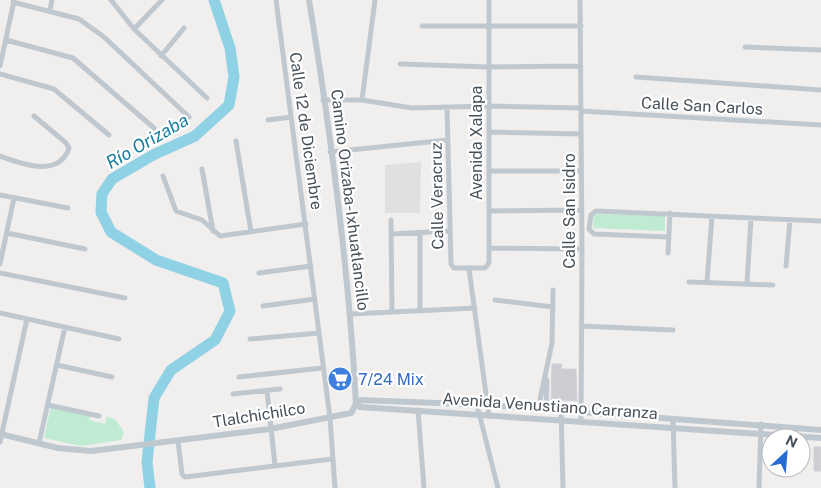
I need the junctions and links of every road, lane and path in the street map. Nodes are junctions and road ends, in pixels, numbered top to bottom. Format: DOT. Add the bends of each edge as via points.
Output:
graph roads {
  1 [pos="52,0"];
  2 [pos="162,0"];
  3 [pos="276,0"];
  4 [pos="309,0"];
  5 [pos="374,0"];
  6 [pos="488,0"];
  7 [pos="580,0"];
  8 [pos="14,1"];
  9 [pos="113,1"];
  10 [pos="50,10"];
  11 [pos="422,26"];
  12 [pos="581,26"];
  13 [pos="488,27"];
  14 [pos="184,28"];
  15 [pos="134,29"];
  16 [pos="6,40"];
  17 [pos="745,47"];
  18 [pos="821,50"];
  19 [pos="161,56"];
  20 [pos="400,64"];
  21 [pos="0,66"];
  22 [pos="580,66"];
  23 [pos="488,67"];
  24 [pos="0,74"];
  25 [pos="636,77"];
  26 [pos="821,90"];
  27 [pos="207,98"];
  28 [pos="323,100"];
  29 [pos="362,100"];
  30 [pos="490,106"];
  31 [pos="448,108"];
  32 [pos="581,109"];
  33 [pos="34,116"];
  34 [pos="189,117"];
  35 [pos="291,117"];
  36 [pos="268,120"];
  37 [pos="821,125"];
  38 [pos="154,128"];
  39 [pos="490,132"];
  40 [pos="581,134"];
  41 [pos="109,136"];
  42 [pos="448,140"];
  43 [pos="236,141"];
  44 [pos="330,152"];
  45 [pos="0,156"];
  46 [pos="202,169"];
  47 [pos="489,172"];
  48 [pos="581,172"];
  49 [pos="163,176"];
  50 [pos="0,195"];
  51 [pos="14,198"];
  52 [pos="68,208"];
  53 [pos="582,210"];
  54 [pos="489,211"];
  55 [pos="670,213"];
  56 [pos="712,216"];
  57 [pos="751,218"];
  58 [pos="391,220"];
  59 [pos="790,220"];
  60 [pos="821,221"];
  61 [pos="306,224"];
  62 [pos="214,232"];
  63 [pos="250,232"];
  64 [pos="449,232"];
  65 [pos="420,233"];
  66 [pos="7,234"];
  67 [pos="391,234"];
  68 [pos="668,237"];
  69 [pos="489,248"];
  70 [pos="85,249"];
  71 [pos="582,249"];
  72 [pos="668,253"];
  73 [pos="0,264"];
  74 [pos="311,266"];
  75 [pos="786,266"];
  76 [pos="469,269"];
  77 [pos="0,273"];
  78 [pos="259,273"];
  79 [pos="689,282"];
  80 [pos="707,282"];
  81 [pos="748,283"];
  82 [pos="773,284"];
  83 [pos="552,290"];
  84 [pos="125,298"];
  85 [pos="315,299"];
  86 [pos="494,300"];
  87 [pos="263,306"];
  88 [pos="553,307"];
  89 [pos="475,308"];
  90 [pos="420,311"];
  91 [pos="392,312"];
  92 [pos="0,313"];
  93 [pos="351,314"];
  94 [pos="27,319"];
  95 [pos="581,326"];
  96 [pos="65,327"];
  97 [pos="672,330"];
  98 [pos="319,333"];
  99 [pos="119,338"];
  100 [pos="250,339"];
  101 [pos="57,365"];
  102 [pos="322,368"];
  103 [pos="239,377"];
  104 [pos="546,377"];
  105 [pos="112,378"];
  106 [pos="280,390"];
  107 [pos="267,391"];
  108 [pos="233,394"];
  109 [pos="356,404"];
  110 [pos="48,405"];
  111 [pos="477,405"];
  112 [pos="488,405"];
  113 [pos="538,409"];
  114 [pos="418,410"];
  115 [pos="546,410"];
  116 [pos="561,410"];
  117 [pos="580,412"];
  118 [pos="478,415"];
  119 [pos="99,416"];
  120 [pos="489,416"];
  121 [pos="330,418"];
  122 [pos="673,418"];
  123 [pos="560,421"];
  124 [pos="580,422"];
  125 [pos="761,424"];
  126 [pos="270,429"];
  127 [pos="672,429"];
  128 [pos="821,430"];
  129 [pos="1,434"];
  130 [pos="760,435"];
  131 [pos="821,438"];
  132 [pos="178,441"];
  133 [pos="0,442"];
  134 [pos="39,443"];
  135 [pos="332,459"];
  136 [pos="275,465"];
  137 [pos="335,488"];
  138 [pos="424,488"];
  139 [pos="498,488"];
  140 [pos="563,488"];
  141 [pos="675,488"];
  142 [pos="759,488"];
  1 -- 10 [label="street"];
  2 -- 15 [label="street"];
  3 -- 35 [label="street, Calle 12 de Diciembre"];
  4 -- 28 [label="street, Camino Orizaba-Ixhuatlancillo"];
  5 -- 29 [label="street"];
  6 -- 13 [label="street, Avenida Xalapa"];
  7 -- 12 [label="street, Calle San Isidro"];
  8 -- 10 [label="street"];
  8 -- 16 [label="street"];
  9 -- 15 [label="street"];
  10 -- 34 [label="street" via="79,19 104,37"];
  11 -- 13 [label="street"];
  12 -- 13 [label="street"];
  12 -- 22 [label="street, Calle San Isidro"];
  13 -- 23 [label="street, Avenida Xalapa"];
  14 -- 19 [label="street"];
  15 -- 19 [label="street"];
  16 -- 21 [label="street"];
  16 -- 38 [label="street" via="73,58"];
  17 -- 18 [label="street"];
  19 -- 27 [label="street"];
  20 -- 23 [label="street"];
  22 -- 23 [label="street"];
  22 -- 32 [label="street, Calle San Isidro"];
  23 -- 30 [label="street, Avenida Xalapa"];
  24 -- 41 [label="street" via="54,89"];
  25 -- 26 [label="street"];
  28 -- 29 [label="street, Calle San Carlos"];
  28 -- 44 [label="street, Camino Orizaba-Ixhuatlancillo"];
  29 -- 31 [label="street, Calle San Carlos" via="402,108"];
  30 -- 31 [label="street, Calle San Carlos"];
  30 -- 32 [label="street, Calle San Carlos"];
  30 -- 39 [label="street, Avenida Xalapa"];
  31 -- 42 [label="street, Calle Veracruz"];
  32 -- 37 [label="street, Calle San Carlos"];
  32 -- 40 [label="street, Calle San Isidro"];
  33 -- 45 [label="street" via="66,144 67,153 57,162 41,167"];
  35 -- 36 [label="street"];
  35 -- 61 [label="street, Calle 12 de Diciembre"];
  39 -- 40 [label="street"];
  39 -- 47 [label="street, Avenida Xalapa"];
  40 -- 48 [label="street, Calle San Isidro"];
  42 -- 44 [label="street"];
  42 -- 64 [label="street, Calle Veracruz"];
  43 -- 63 [label="street"];
  44 -- 93 [label="street, Camino Orizaba-Ixhuatlancillo"];
  46 -- 62 [label="street"];
  47 -- 48 [label="street"];
  47 -- 54 [label="street, Avenida Xalapa"];
  48 -- 53 [label="street, Calle San Isidro"];
  49 -- 62 [label="street" via="176,212 202,220"];
  50 -- 51 [label="street"];
  51 -- 52 [label="street"];
  51 -- 66 [label="street"];
  53 -- 54 [label="street"];
  53 -- 71 [label="street, Calle San Isidro"];
  54 -- 69 [label="street, Avenida Xalapa"];
  55 -- 56 [label="street"];
  55 -- 68 [label="street"];
  55 -- 68 [label="street" via="596,211 591,215 589,229 596,234"];
  56 -- 57 [label="street"];
  56 -- 80 [label="street"];
  57 -- 59 [label="street"];
  57 -- 81 [label="street"];
  58 -- 67 [label="street"];
  59 -- 60 [label="street"];
  59 -- 75 [label="street"];
  61 -- 63 [label="street"];
  61 -- 74 [label="street, Calle 12 de Diciembre"];
  62 -- 63 [label="street" via="224,237"];
  64 -- 65 [label="street"];
  64 -- 76 [label="street, Calle Veracruz" via="451,266"];
  65 -- 67 [label="street"];
  65 -- 90 [label="street"];
  66 -- 70 [label="street"];
  66 -- 73 [label="street"];
  67 -- 91 [label="street"];
  68 -- 72 [label="street"];
  69 -- 71 [label="street"];
  69 -- 76 [label="street, Avenida Xalapa" via="488,266"];
  71 -- 95 [label="street, Calle San Isidro"];
  74 -- 78 [label="street"];
  74 -- 85 [label="street, Calle 12 de Diciembre"];
  76 -- 89 [label="street"];
  77 -- 84 [label="street"];
  79 -- 80 [label="street"];
  80 -- 81 [label="street"];
  81 -- 82 [label="street"];
  83 -- 88 [label="street"];
  85 -- 87 [label="street"];
  85 -- 98 [label="street, Calle 12 de Diciembre"];
  86 -- 88 [label="street"];
  88 -- 104 [label="street" via="552,343"];
  89 -- 90 [label="street"];
  89 -- 112 [label="street"];
  90 -- 91 [label="street"];
  91 -- 93 [label="street"];
  92 -- 94 [label="street"];
  93 -- 109 [label="street, Camino Orizaba-Ixhuatlancillo"];
  94 -- 96 [label="street"];
  94 -- 129 [label="street"];
  95 -- 97 [label="street"];
  95 -- 117 [label="street, Calle San Isidro"];
  96 -- 99 [label="street"];
  96 -- 101 [label="street"];
  98 -- 100 [label="street"];
  98 -- 102 [label="street, Calle 12 de Diciembre"];
  101 -- 105 [label="street"];
  101 -- 110 [label="street"];
  102 -- 103 [label="street"];
  102 -- 121 [label="street, Calle 12 de Diciembre"];
  104 -- 113 [label="street"];
  104 -- 115 [label="street"];
  106 -- 107 [label="street"];
  107 -- 108 [label="street"];
  107 -- 126 [label="street"];
  109 -- 111 [label="street, Avenida Venustiano Carranza" via="361,400"];
  109 -- 114 [label="street, Avenida Venustiano Carranza" via="360,407"];
  109 -- 121 [label="street, Tlalchichilco" via="351,413"];
  110 -- 119 [label="street"];
  110 -- 134 [label="street"];
  111 -- 112 [label="street, Avenida Venustiano Carranza"];
  111 -- 118 [label="street"];
  112 -- 113 [label="street, Avenida Venustiano Carranza"];
  112 -- 120 [label="street"];
  113 -- 115 [label="street, Avenida Venustiano Carranza"];
  114 -- 118 [label="street, Avenida Venustiano Carranza"];
  114 -- 138 [label="street"];
  115 -- 116 [label="street, Avenida Venustiano Carranza"];
  116 -- 117 [label="street, Avenida Venustiano Carranza"];
  116 -- 123 [label="street"];
  117 -- 122 [label="street, Avenida Venustiano Carranza"];
  117 -- 124 [label="street, Calle San Isidro"];
  118 -- 120 [label="street, Avenida Venustiano Carranza"];
  118 -- 139 [label="street"];
  120 -- 123 [label="street, Avenida Venustiano Carranza"];
  121 -- 126 [label="street, Tlalchichilco"];
  121 -- 135 [label="street, Calle 12 de Diciembre"];
  122 -- 125 [label="street, Avenida Venustiano Carranza"];
  122 -- 127 [label="street"];
  123 -- 124 [label="street, Avenida Venustiano Carranza"];
  123 -- 140 [label="street"];
  124 -- 127 [label="street, Avenida Venustiano Carranza"];
  125 -- 128 [label="street, Avenida Venustiano Carranza"];
  125 -- 130 [label="street"];
  126 -- 132 [label="street, Tlalchichilco"];
  126 -- 136 [label="street"];
  127 -- 130 [label="street, Avenida Venustiano Carranza"];
  127 -- 141 [label="street"];
  129 -- 133 [label="street"];
  129 -- 134 [label="street, Tlalchichilco"];
  130 -- 131 [label="street, Avenida Venustiano Carranza"];
  130 -- 142 [label="street"];
  132 -- 134 [label="street, Tlalchichilco" via="81,451"];
  132 -- 136 [label="street" via="185,477"];
  135 -- 136 [label="street"];
  135 -- 137 [label="street, Calle 12 de Diciembre"];
}
